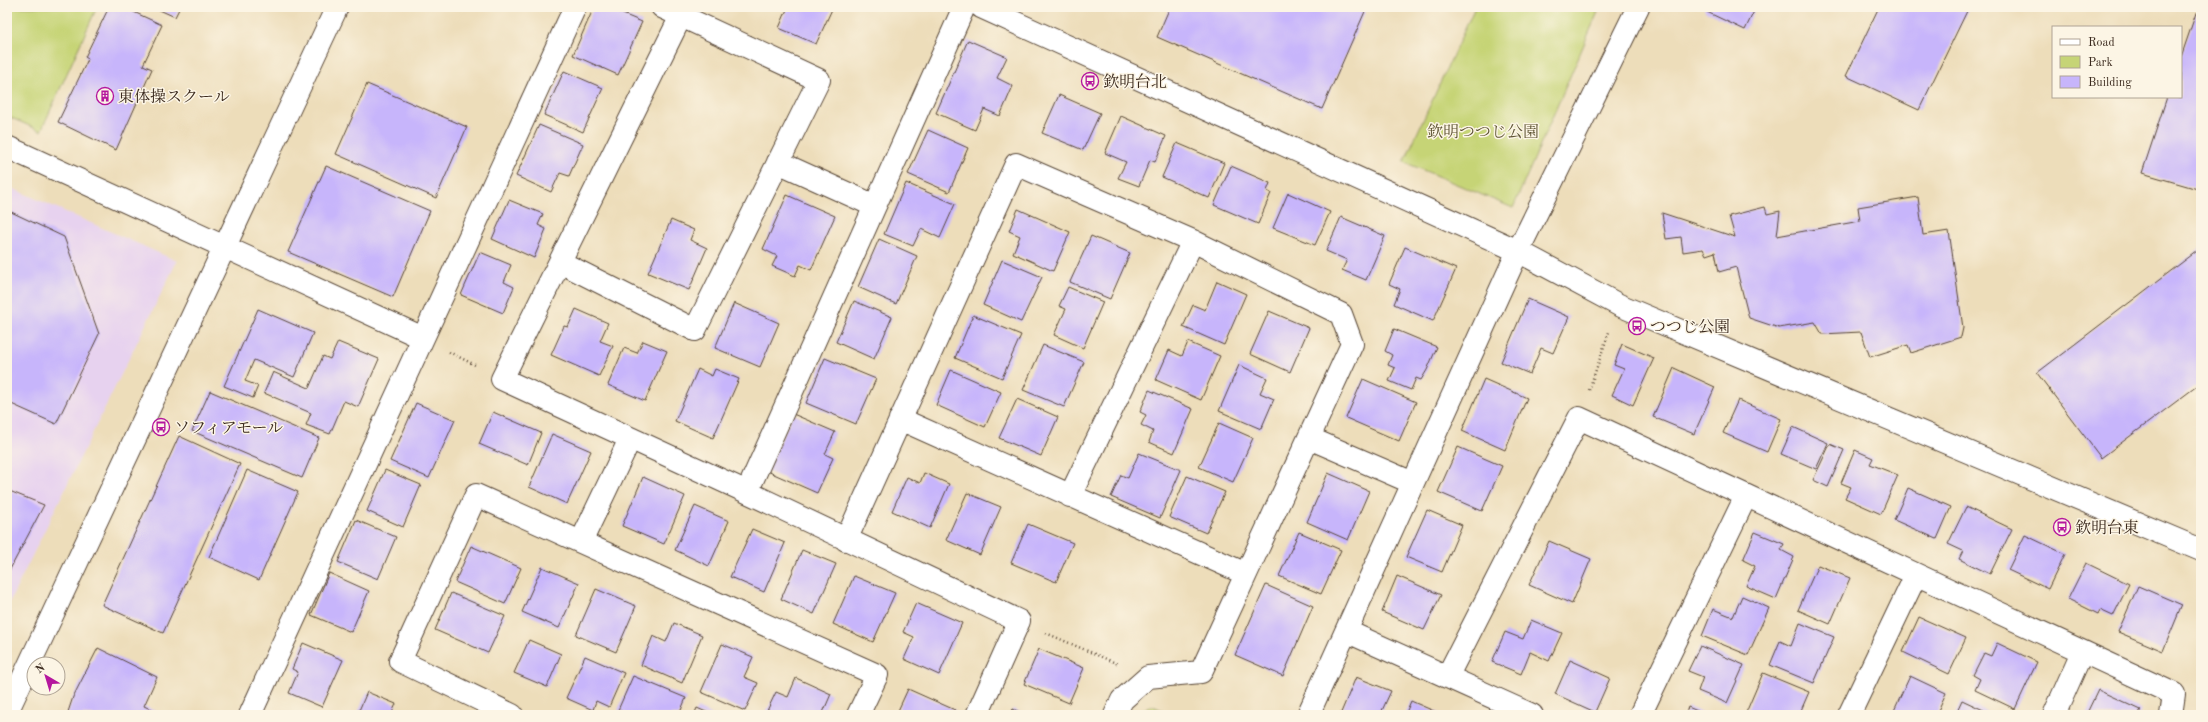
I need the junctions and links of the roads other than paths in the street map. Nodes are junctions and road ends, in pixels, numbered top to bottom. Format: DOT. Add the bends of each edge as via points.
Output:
graph roads {
  1 [pos="337,7"];
  2 [pos="575,7"];
  3 [pos="964,7"];
  4 [pos="981,7"];
  5 [pos="1638,7"];
  6 [pos="671,11"];
  7 [pos="7,148"];
  8 [pos="778,162"];
  9 [pos="875,206"];
  10 [pos="1193,241"];
  11 [pos="225,248"];
  12 [pos="1518,251"];
  13 [pos="560,262"];
  14 [pos="423,338"];
  15 [pos="900,419"];
  16 [pos="1309,438"];
  17 [pos="630,439"];
  18 [pos="1413,483"];
  19 [pos="747,492"];
  20 [pos="1070,496"];
  21 [pos="1746,496"];
  22 [pos="846,540"];
  23 [pos="581,542"];
  24 [pos="2201,550"];
  25 [pos="1246,574"];
  26 [pos="1916,575"];
  27 [pos="1346,631"];
  28 [pos="2082,652"];
  29 [pos="1447,677"];
  30 [pos="7,712"];
  31 [pos="250,715"];
  32 [pos="512,715"];
  33 [pos="858,715"];
  34 [pos="977,715"];
  35 [pos="1115,715"];
  36 [pos="1308,715"];
  37 [pos="1532,715"];
  38 [pos="1640,715"];
  39 [pos="1849,715"];
  40 [pos="2054,715"];
  41 [pos="2171,715"];
  1 -- 11 [label="street"];
  2 -- 14 [label="street"];
  3 -- 9 [label="street"];
  4 -- 12 [label="street"];
  5 -- 12 [label="street"];
  6 -- 8 [label="street" via="819,80"];
  6 -- 13 [label="street"];
  7 -- 11 [label="street"];
  8 -- 9 [label="street"];
  8 -- 13 [label="street" via="695,330"];
  9 -- 19 [label="street"];
  10 -- 15 [label="street" via="1016,164"];
  10 -- 16 [label="street" via="1341,314 1352,344"];
  10 -- 20 [label="street"];
  11 -- 14 [label="street"];
  11 -- 30 [label="street"];
  12 -- 18 [label="street"];
  12 -- 24 [label="street" via="1619,305"];
  13 -- 17 [label="street" via="502,379"];
  14 -- 31 [label="street"];
  15 -- 20 [label="street"];
  15 -- 22 [label="street"];
  16 -- 18 [label="street"];
  16 -- 25 [label="street"];
  17 -- 19 [label="street"];
  17 -- 23 [label="street"];
  18 -- 27 [label="street"];
  19 -- 22 [label="street"];
  20 -- 25 [label="street"];
  21 -- 26 [label="street"];
  21 -- 29 [label="street" via="1579,418"];
  21 -- 38 [label="street"];
  22 -- 34 [label="street" via="1019,621"];
  23 -- 32 [label="street" via="476,495 400,661"];
  23 -- 33 [label="street" via="877,674"];
  25 -- 35 [label="street" via="1200,672 1148,677 1122,700"];
  26 -- 28 [label="street"];
  26 -- 39 [label="street"];
  27 -- 29 [label="street"];
  27 -- 36 [label="street"];
  28 -- 40 [label="street"];
  28 -- 41 [label="street" via="2174,694"];
  29 -- 37 [label="street"];
}
